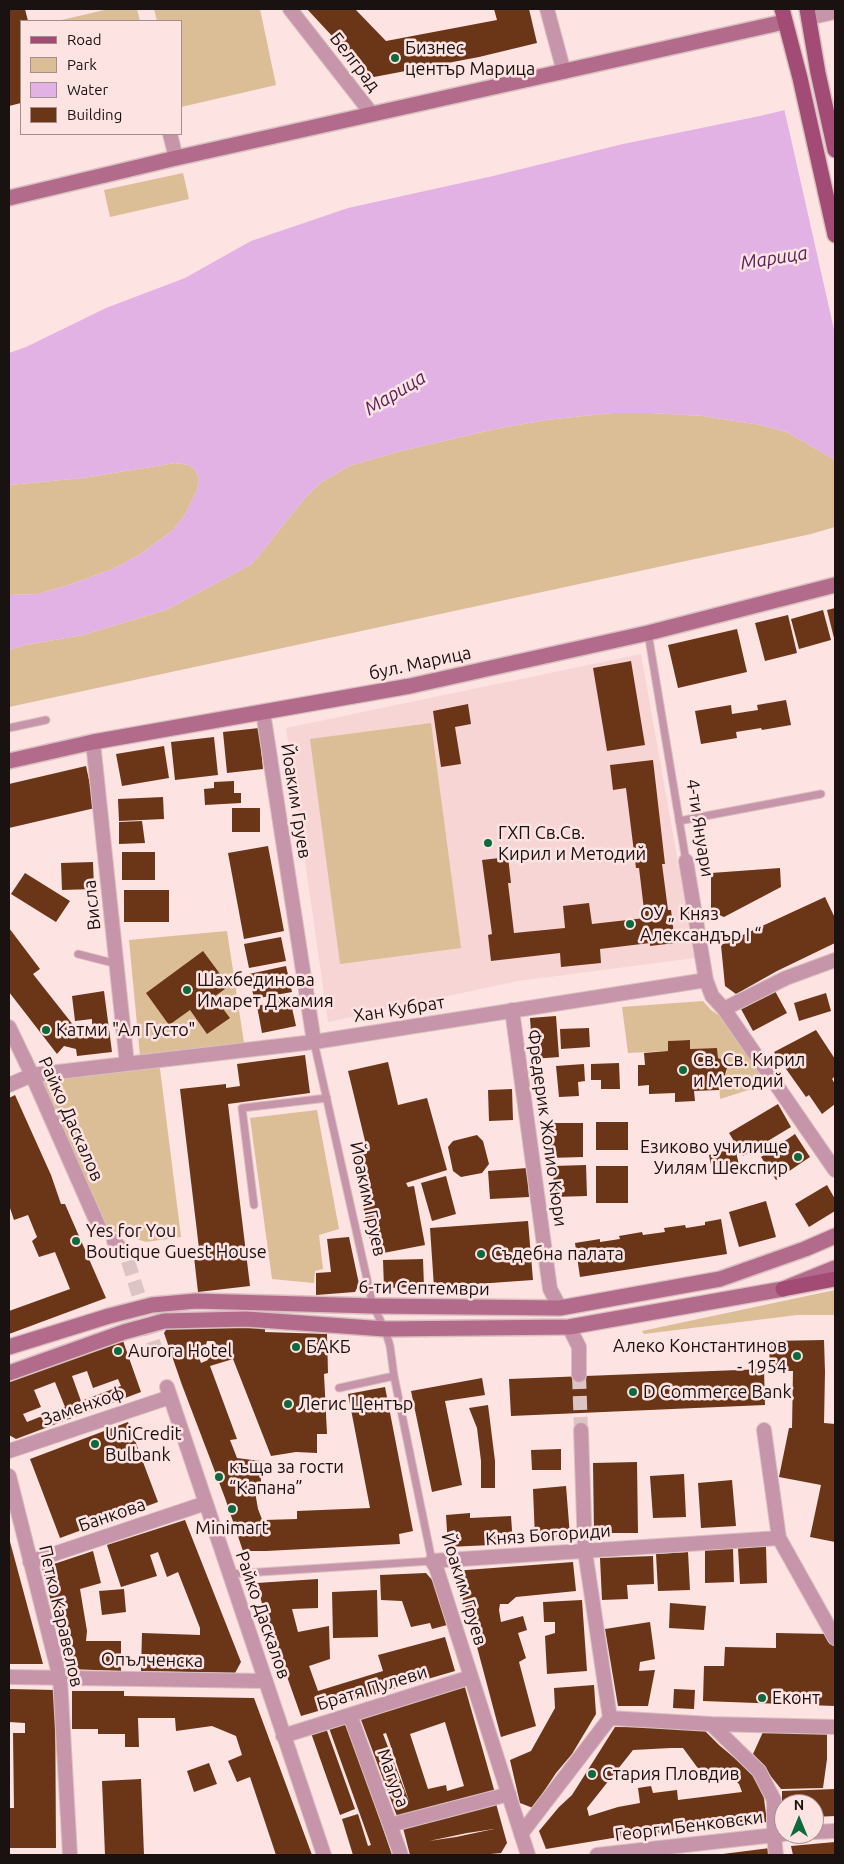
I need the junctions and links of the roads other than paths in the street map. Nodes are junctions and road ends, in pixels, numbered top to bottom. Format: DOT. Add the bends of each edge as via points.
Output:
graph roads {
  1 [pos="290,9"];
  2 [pos="547,9"];
  3 [pos="835,12"];
  4 [pos="807,13"];
  5 [pos="783,16"];
  6 [pos="564,72"];
  7 [pos="372,114"];
  8 [pos="170,135"];
  9 [pos="835,150"];
  10 [pos="176,158"];
  11 [pos="9,198"];
  12 [pos="835,235"];
  13 [pos="835,585"];
  14 [pos="648,633"];
  15 [pos="263,712"];
  16 [pos="46,720"];
  17 [pos="9,728"];
  18 [pos="93,742"];
  19 [pos="9,761"];
  20 [pos="821,794"];
  21 [pos="679,821"];
  22 [pos="686,861"];
  23 [pos="78,954"];
  24 [pos="835,960"];
  25 [pos="117,964"];
  26 [pos="706,980"];
  27 [pos="724,1009"];
  28 [pos="512,1010"];
  29 [pos="9,1027"];
  30 [pos="314,1042"];
  31 [pos="127,1064"];
  32 [pos="32,1076"];
  33 [pos="9,1085"];
  34 [pos="327,1098"];
  35 [pos="835,1170"];
  36 [pos="254,1205"];
  37 [pos="99,1227"];
  38 [pos="835,1236"];
  39 [pos="114,1241"];
  40 [pos="124,1252"];
  41 [pos="835,1268"];
  42 [pos="835,1279"];
  43 [pos="783,1289"];
  44 [pos="373,1306"];
  45 [pos="560,1308"];
  46 [pos="569,1327"];
  47 [pos="385,1329"];
  48 [pos="9,1347"];
  49 [pos="9,1373"];
  50 [pos="580,1375"];
  51 [pos="394,1376"];
  52 [pos="339,1388"];
  53 [pos="168,1392"];
  54 [pos="581,1430"];
  55 [pos="764,1430"];
  56 [pos="9,1451"];
  57 [pos="9,1476"];
  58 [pos="206,1503"];
  59 [pos="779,1538"];
  60 [pos="585,1551"];
  61 [pos="432,1561"];
  62 [pos="30,1562"];
  63 [pos="229,1574"];
  64 [pos="835,1638"];
  65 [pos="471,1676"];
  66 [pos="9,1677"];
  67 [pos="60,1678"];
  68 [pos="265,1681"];
  69 [pos="350,1715"];
  70 [pos="610,1718"];
  71 [pos="710,1724"];
  72 [pos="835,1727"];
  73 [pos="283,1736"];
  74 [pos="509,1794"];
  75 [pos="774,1800"];
  76 [pos="390,1824"];
  77 [pos="521,1834"];
  78 [pos="774,1835"];
  79 [pos="659,1852"];
  80 [pos="70,1855"];
  81 [pos="324,1855"];
  82 [pos="401,1855"];
  83 [pos="528,1855"];
  84 [pos="597,1855"];
  1 -- 7 [label="street, Белград"];
  2 -- 6 [label="street"];
  3 -- 4 [label="street"];
  4 -- 9 [label="main road"];
  5 -- 6 [label="main road"];
  5 -- 12 [label="main road"];
  6 -- 7 [label="main road"];
  7 -- 10 [label="main road"];
  8 -- 10 [label="street"];
  10 -- 11 [label="main road"];
  13 -- 14 [label="main road, бул. Марица"];
  14 -- 15 [label="main road, бул. Марица" via="410,686"];
  14 -- 21 [label="lane, 4-ти Януари"];
  15 -- 18 [label="main road, бул. Марица"];
  15 -- 30 [label="street, Йоаким Груев"];
  16 -- 17 [label="lane"];
  18 -- 19 [label="main road, бул. Марица"];
  18 -- 25 [label="street, Висла"];
  20 -- 21 [label="lane"];
  21 -- 22 [label="lane, 4-ти Януари"];
  22 -- 26 [label="street, 4-ти Януари"];
  23 -- 25 [label="lane"];
  24 -- 27 [label="street" via="786,978"];
  25 -- 31 [label="street, Висла"];
  26 -- 27 [label="street, 4-ти Януари" via="712,996"];
  26 -- 28 [label="street, Хан Кубрат"];
  27 -- 35 [label="street, 4-ти Януари"];
  28 -- 30 [label="street, Хан Кубрат"];
  28 -- 45 [label="street, Фредерик Жолио Кюри" via="550,1289"];
  29 -- 32 [label="street, Райко Даскалов"];
  30 -- 31 [label="street, Хан Кубрат"];
  30 -- 34 [label="lane, Йоаким Груев"];
  31 -- 32 [label="street, Хан Кубрат"];
  32 -- 33 [label="street, Хан Кубрат"];
  32 -- 37 [label="street, Райко Даскалов"];
  34 -- 36 [label="lane" via="242,1108"];
  34 -- 44 [label="lane, Йоаким Груев"];
  38 -- 45 [label="main road, 6-ти Септември" via="720,1279"];
  39 -- 40 [label="street"];
  41 -- 43 [label="main road"];
  42 -- 43 [label="main road"];
  43 -- 46 [label="main road"];
  44 -- 45 [label="main road, 6-ти Септември"];
  44 -- 47 [label="lane, Йоаким Груев"];
  44 -- 48 [label="main road, 6-ти Септември" via="196,1301 152,1305"];
  46 -- 47 [label="main road"];
  46 -- 50 [label="street" via="580,1347"];
  47 -- 49 [label="main road" via="246,1318 164,1321"];
  47 -- 51 [label="lane, Йоаким Груев"];
  51 -- 52 [label="lane"];
  51 -- 61 [label="lane, Йоаким Груев"];
  53 -- 56 [label="street, Заменхоф"];
  53 -- 58 [label="street, Райко Даскалов"];
  54 -- 60 [label="street"];
  55 -- 59 [label="street"];
  57 -- 62 [label="street, Петко Каравелов"];
  58 -- 62 [label="street, Банкова"];
  58 -- 63 [label="street, Райко Даскалов"];
  59 -- 60 [label="street, Княз Богориди"];
  59 -- 64 [label="street"];
  60 -- 61 [label="street, Княз Богориди"];
  60 -- 70 [label="street"];
  61 -- 63 [label="lane, Княз Богориди"];
  61 -- 65 [label="street, Йоаким Груев"];
  62 -- 67 [label="street, Петко Каравелов"];
  63 -- 68 [label="street, Райко Даскалов"];
  65 -- 69 [label="street, Братя Пулеви"];
  65 -- 74 [label="street, Йоаким Груев"];
  66 -- 67 [label="street, Опълченска"];
  67 -- 68 [label="street, Опълченска"];
  67 -- 80 [label="street, Петко Каравелов"];
  68 -- 73 [label="street, Райко Даскалов"];
  69 -- 73 [label="street, Братя Пулеви"];
  69 -- 76 [label="street, Магура"];
  70 -- 71 [label="street"];
  70 -- 77 [label="street"];
  71 -- 72 [label="street"];
  71 -- 75 [label="street" via="758,1771"];
  73 -- 81 [label="street, Райко Даскалов"];
  74 -- 76 [label="street"];
  74 -- 77 [label="street, Йоаким Груев"];
  76 -- 82 [label="street, Магура"];
  77 -- 83 [label="street, Йоаким Груев"];
  78 -- 79 [label="street, Георги Бенковски"];
  79 -- 84 [label="street, Георги Бенковски"];
}
